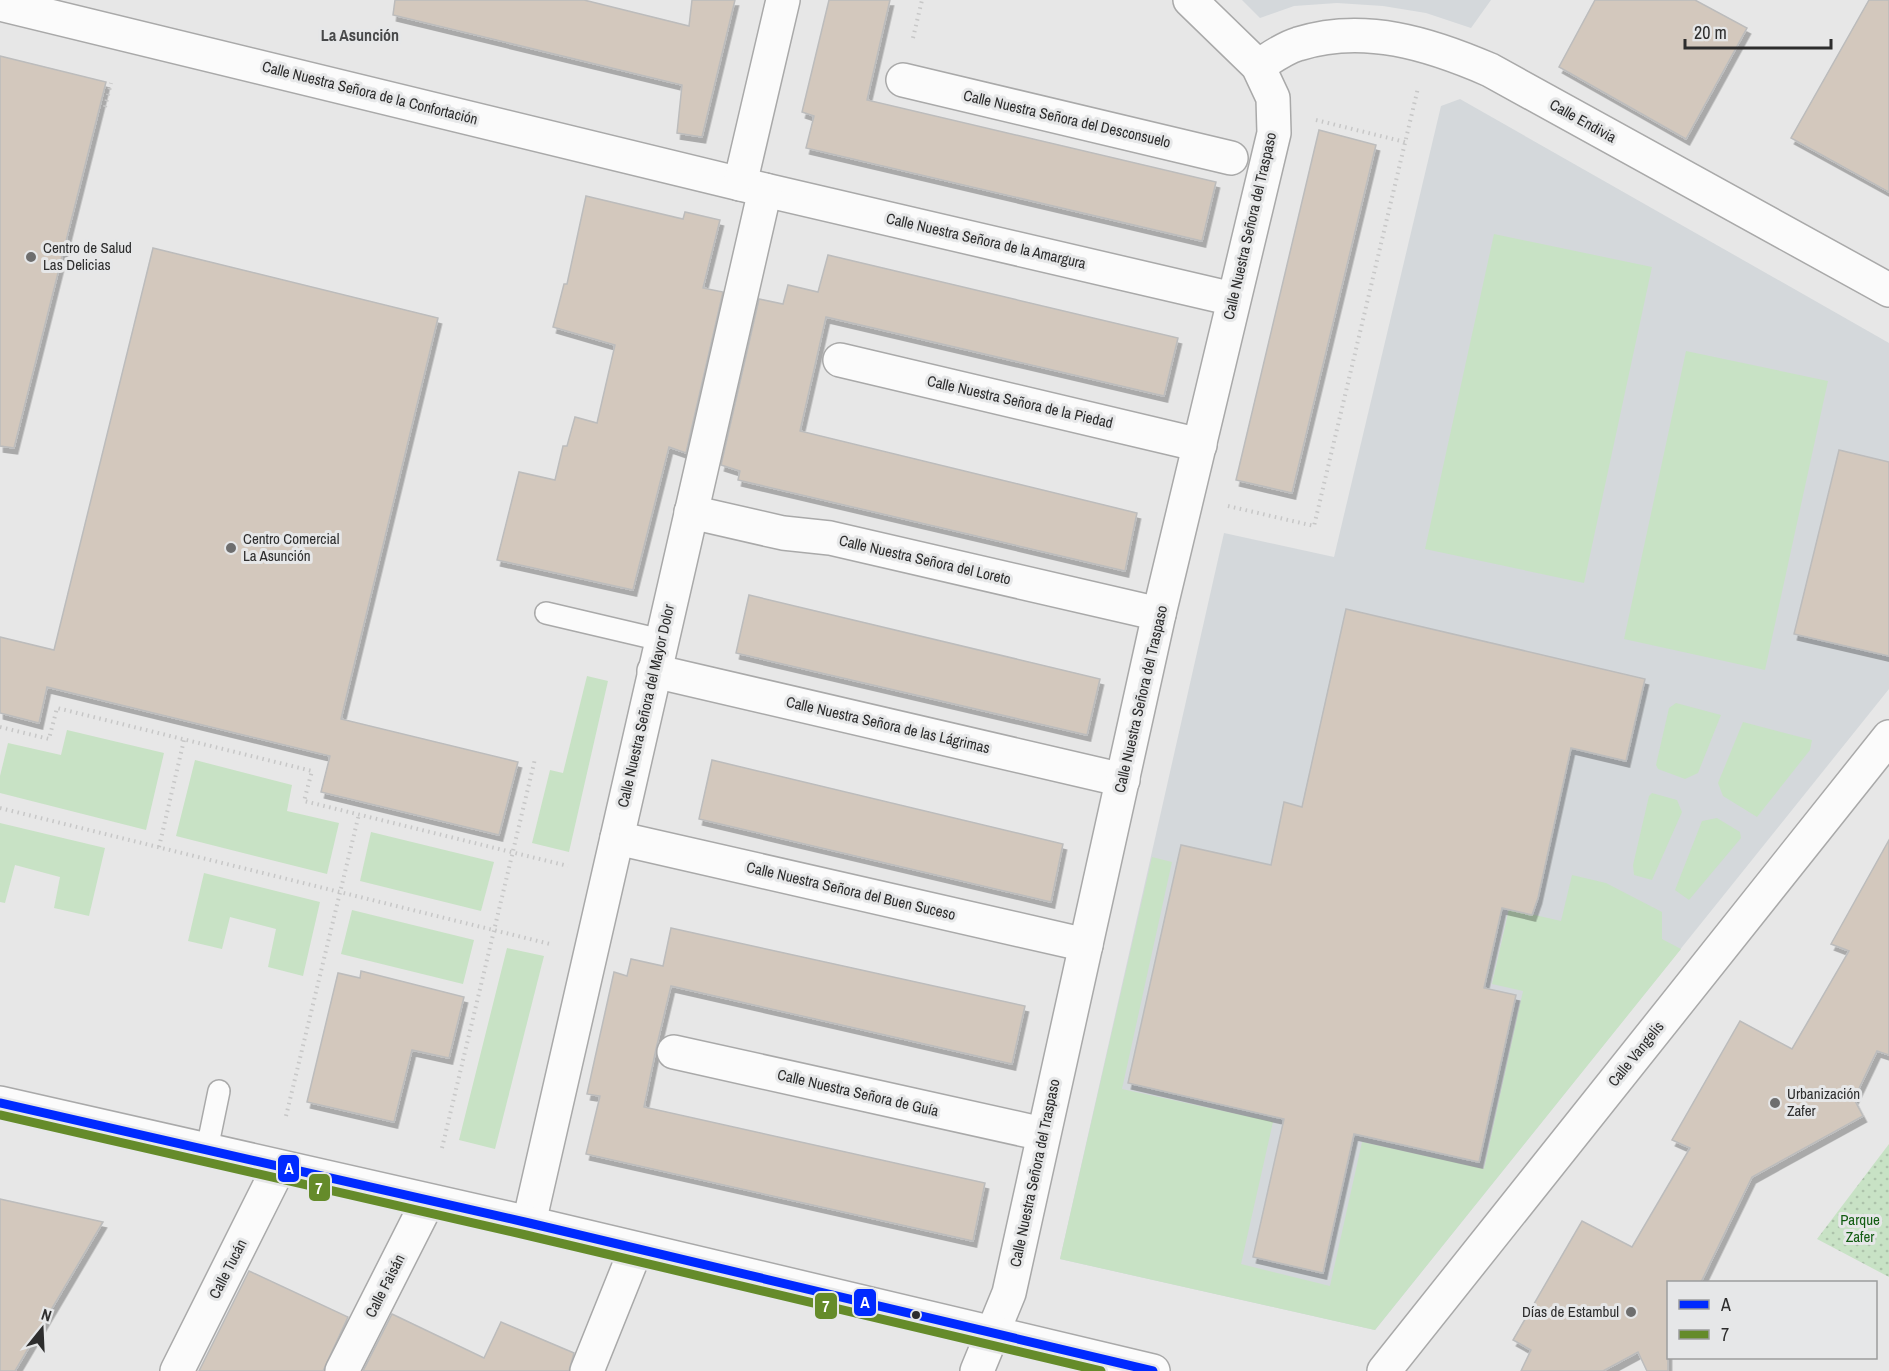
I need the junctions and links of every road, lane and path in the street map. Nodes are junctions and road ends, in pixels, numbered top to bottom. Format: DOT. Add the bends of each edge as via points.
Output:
graph roads {
  1 [pos="783,0"];
  2 [pos="1190,0"];
  3 [pos="0,4"];
  4 [pos="70,10"];
  5 [pos="1258,66"];
  6 [pos="1421,78"];
  7 [pos="903,80"];
  8 [pos="111,83"];
  9 [pos="105,107"];
  10 [pos="1312,119"];
  11 [pos="1405,142"];
  12 [pos="1231,158"];
  13 [pos="752,187"];
  14 [pos="1889,290"];
  15 [pos="1233,299"];
  16 [pos="840,360"];
  17 [pos="1200,445"];
  18 [pos="1224,505"];
  19 [pos="691,512"];
  20 [pos="546,613"];
  21 [pos="1159,615"];
  22 [pos="657,656"];
  23 [pos="0,727"];
  24 [pos="1889,737"];
  25 [pos="184,740"];
  26 [pos="535,759"];
  27 [pos="1122,780"];
  28 [pos="0,808"];
  29 [pos="359,814"];
  30 [pos="616,838"];
  31 [pos="159,847"];
  32 [pos="513,853"];
  33 [pos="575,868"];
  34 [pos="340,893"];
  35 [pos="495,930"];
  36 [pos="1086,945"];
  37 [pos="557,946"];
  38 [pos="674,1052"];
  39 [pos="219,1091"];
  40 [pos="0,1103"];
  41 [pos="286,1116"];
  42 [pos="1043,1134"];
  43 [pos="442,1148"];
  44 [pos="207,1149"];
  45 [pos="279,1167"];
  46 [pos="428,1201"];
  47 [pos="529,1223"];
  48 [pos="636,1249"];
  49 [pos="994,1334"];
  50 [pos="177,1371"];
  51 [pos="342,1371"];
  52 [pos="587,1371"];
  53 [pos="977,1371"];
  54 [pos="1153,1371"];
  55 [pos="1384,1371"];
  1 -- 13 [label="street, Calle Nuestra Señora del Mayor Dolor"];
  2 -- 5 [label="street"];
  3 -- 4 [label="street, Calle Nuestra Señora de la Confortación"];
  4 -- 13 [label="street, Calle Nuestra Señora de la Confortación"];
  5 -- 14 [label="street, Calle Endivia" via="1296,44 1341,34 1394,38 1445,51 1491,70"];
  5 -- 15 [label="street, Calle Nuestra Señora del Traspaso" via="1273,98 1274,133"];
  6 -- 11 [label="path"];
  7 -- 12 [label="street, Calle Nuestra Señora del Desconsuelo"];
  8 -- 9 [label="path"];
  10 -- 11 [label="path"];
  11 -- 18 [label="path" via="1314,526"];
  13 -- 15 [label="street, Calle Nuestra Señora de la Amargura"];
  13 -- 19 [label="street, Calle Nuestra Señora del Mayor Dolor"];
  15 -- 17 [label="street, Calle Nuestra Señora del Traspaso"];
  16 -- 17 [label="street, Calle Nuestra Señora de la Piedad"];
  17 -- 21 [label="street, Calle Nuestra Señora del Traspaso"];
  19 -- 21 [label="street, Calle Nuestra Señora del Loreto" via="783,533 830,538"];
  19 -- 22 [label="street, Calle Nuestra Señora del Mayor Dolor"];
  20 -- 22 [label="lane"];
  21 -- 27 [label="street, Calle Nuestra Señora del Traspaso"];
  22 -- 27 [label="street, Calle Nuestra Señora de las Lágrimas"];
  22 -- 30 [label="street, Calle Nuestra Señora del Mayor Dolor"];
  23 -- 25 [label="path" via="49,739 57,708"];
  24 -- 55 [label="street, Calle Vangelis"];
  25 -- 29 [label="path" via="312,771 304,801"];
  25 -- 31 [label="path"];
  26 -- 32 [label="path"];
  27 -- 36 [label="street, Calle Nuestra Señora del Traspaso"];
  28 -- 31 [label="path"];
  29 -- 32 [label="path"];
  29 -- 34 [label="path"];
  30 -- 36 [label="street, Calle Nuestra Señora del Buen Suceso"];
  30 -- 47 [label="street, Calle Nuestra Señora del Mayor Dolor"];
  31 -- 34 [label="path"];
  32 -- 33 [label="path"];
  32 -- 35 [label="path"];
  34 -- 35 [label="path"];
  34 -- 41 [label="path"];
  35 -- 37 [label="path"];
  35 -- 43 [label="path"];
  36 -- 42 [label="street, Calle Nuestra Señora del Traspaso"];
  38 -- 42 [label="street, Calle Nuestra Señora de Guía"];
  39 -- 44 [label="lane"];
  40 -- 44 [label="street"];
  42 -- 49 [label="street, Calle Nuestra Señora del Traspaso" via="1009,1293"];
  44 -- 45 [label="street"];
  45 -- 46 [label="street"];
  45 -- 50 [label="street, Calle Tucán"];
  46 -- 47 [label="street"];
  46 -- 51 [label="street, Calle Faisán"];
  47 -- 48 [label="street"];
  48 -- 49 [label="street"];
  48 -- 52 [label="street"];
  49 -- 53 [label="street, Calle Nuestra Señora del Traspaso"];
  49 -- 54 [label="street"];
}
